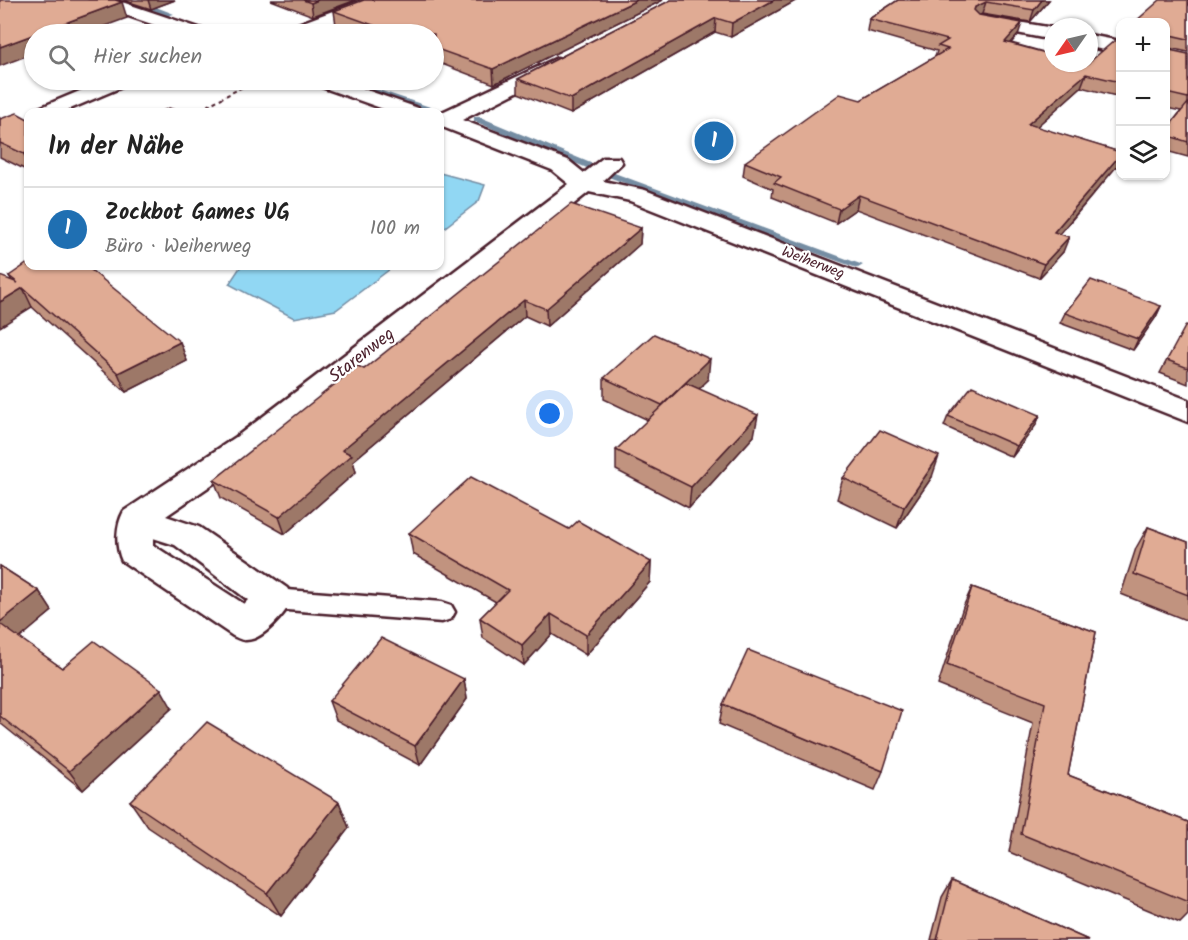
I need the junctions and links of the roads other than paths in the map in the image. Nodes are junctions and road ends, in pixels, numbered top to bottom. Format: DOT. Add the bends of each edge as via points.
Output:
graph roads {
  1 [pos="99,0"];
  2 [pos="378,0"];
  3 [pos="982,21"];
  4 [pos="169,24"];
  5 [pos="315,24"];
  6 [pos="1044,32"];
  7 [pos="1098,43"];
  8 [pos="1116,46"];
  9 [pos="572,56"];
  10 [pos="98,90"];
  11 [pos="348,90"];
  12 [pos="56,108"];
  13 [pos="400,108"];
  14 [pos="470,108"];
  15 [pos="444,119"];
  16 [pos="444,119"];
  17 [pos="594,166"];
  18 [pos="1188,412"];
  19 [pos="274,599"];
  20 [pos="442,612"];
  1 -- 4 [label="street"];
  2 -- 5 [label="street"];
  3 -- 6 [label="street"];
  7 -- 8 [label="street"];
  9 -- 14 [label="street"];
  10 -- 12 [label="street"];
  11 -- 13 [label="street"];
  14 -- 15 [label="street"];
  14 -- 17 [label="street"];
  16 -- 17 [label="street, Weiherweg" via="560,165"];
  17 -- 18 [label="street, Weiherweg" via="637,195 677,203"];
  17 -- 19 [label="street, Starenweg" via="247,445 136,520 135,551 246,625"];
  19 -- 20 [label="lane"];
}
